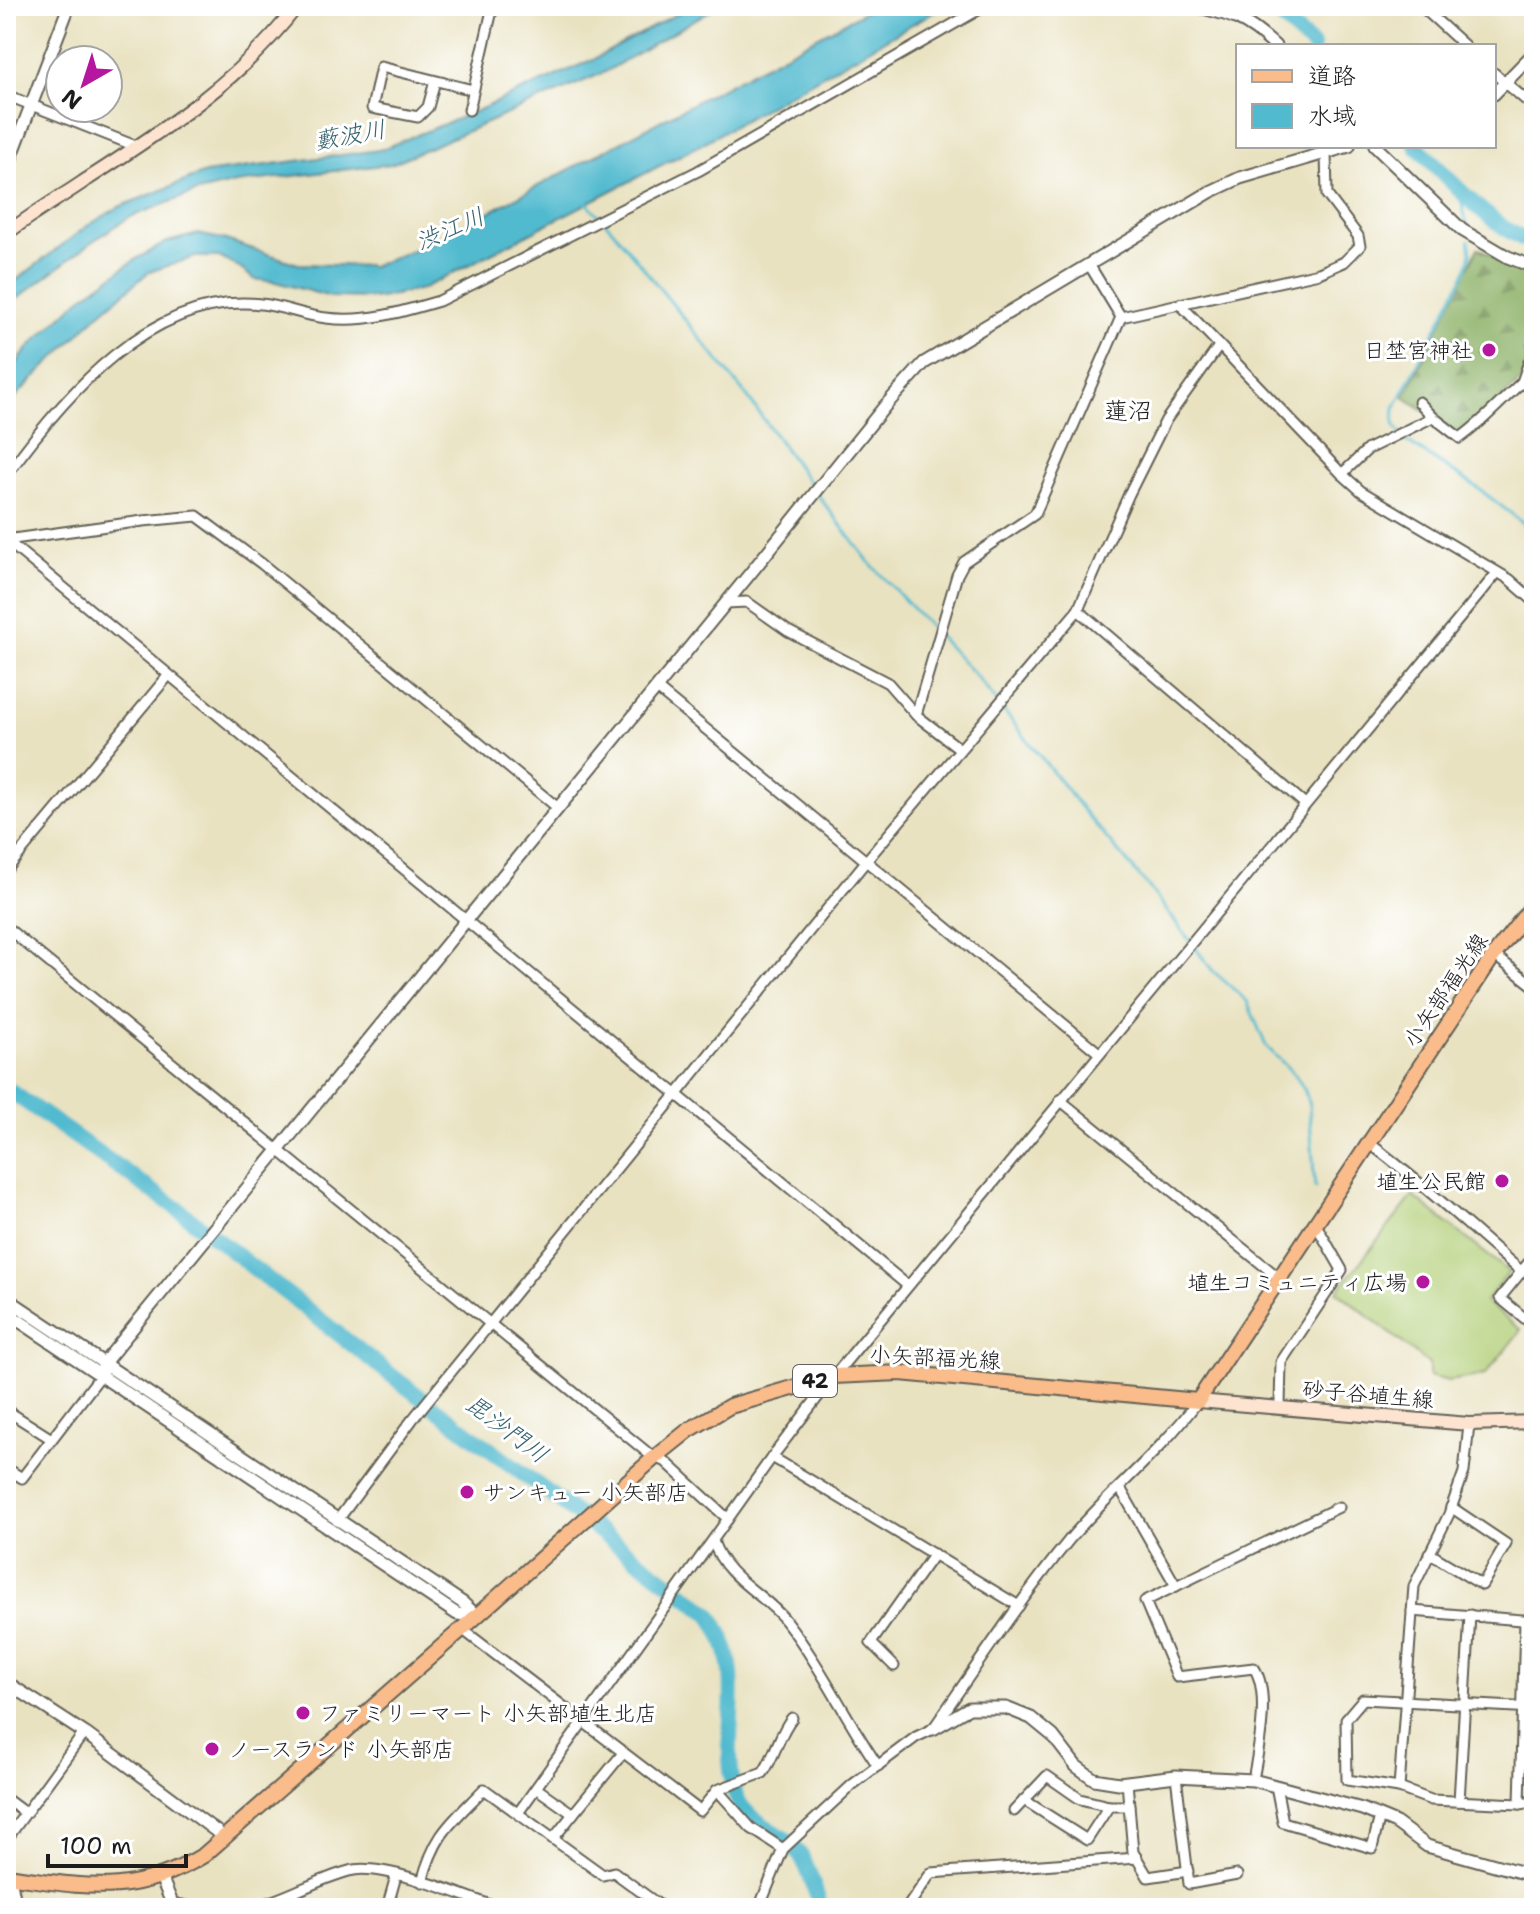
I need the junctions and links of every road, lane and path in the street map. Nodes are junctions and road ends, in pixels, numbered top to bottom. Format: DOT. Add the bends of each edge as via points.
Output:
graph roads {
  1 [pos="69,6"];
  2 [pos="297,6"];
  3 [pos="493,6"];
  4 [pos="985,6"];
  5 [pos="1193,6"];
  6 [pos="1421,6"];
  7 [pos="1273,44"];
  8 [pos="1463,44"];
  9 [pos="1534,53"];
  10 [pos="1496,74"];
  11 [pos="435,81"];
  12 [pos="1507,82"];
  13 [pos="473,90"];
  14 [pos="1496,92"];
  15 [pos="6,95"];
  16 [pos="31,104"];
  17 [pos="1534,107"];
  18 [pos="469,110"];
  19 [pos="138,147"];
  20 [pos="1341,148"];
  21 [pos="1377,148"];
  22 [pos="1326,152"];
  23 [pos="6,171"];
  24 [pos="6,234"];
  25 [pos="1090,266"];
  26 [pos="1534,267"];
  27 [pos="1180,304"];
  28 [pos="1121,317"];
  29 [pos="1219,346"];
  30 [pos="1534,355"];
  31 [pos="1522,382"];
  32 [pos="1534,392"];
  33 [pos="1419,402"];
  34 [pos="1433,417"];
  35 [pos="1342,474"];
  36 [pos="6,476"];
  37 [pos="6,540"];
  38 [pos="1497,573"];
  39 [pos="1534,601"];
  40 [pos="726,603"];
  41 [pos="1078,610"];
  42 [pos="168,676"];
  43 [pos="656,688"];
  44 [pos="916,715"];
  45 [pos="960,749"];
  46 [pos="1305,804"];
  47 [pos="558,808"];
  48 [pos="867,860"];
  49 [pos="6,870"];
  50 [pos="1534,904"];
  51 [pos="465,922"];
  52 [pos="6,927"];
  53 [pos="1494,955"];
  54 [pos="1534,986"];
  55 [pos="1099,1053"];
  56 [pos="677,1096"];
  57 [pos="1060,1100"];
  58 [pos="1369,1143"];
  59 [pos="278,1149"];
  60 [pos="1315,1223"];
  61 [pos="1534,1256"];
  62 [pos="1521,1271"];
  63 [pos="1279,1278"];
  64 [pos="907,1285"];
  65 [pos="6,1298"];
  66 [pos="6,1312"];
  67 [pos="491,1325"];
  68 [pos="1534,1326"];
  69 [pos="104,1363"];
  70 [pos="101,1375"];
  71 [pos="834,1376"];
  72 [pos="1198,1401"];
  73 [pos="1280,1406"];
  74 [pos="6,1410"];
  75 [pos="1534,1422"];
  76 [pos="1469,1424"];
  77 [pos="50,1438"];
  78 [pos="772,1457"];
  79 [pos="654,1458"];
  80 [pos="6,1468"];
  81 [pos="1120,1488"];
  82 [pos="1339,1507"];
  83 [pos="1451,1507"];
  84 [pos="728,1519"];
  85 [pos="337,1521"];
  86 [pos="713,1541"];
  87 [pos="1429,1553"];
  88 [pos="934,1554"];
  89 [pos="1176,1586"];
  90 [pos="1019,1606"];
  91 [pos="1412,1611"];
  92 [pos="1470,1615"];
  93 [pos="477,1616"];
  94 [pos="1530,1620"];
  95 [pos="462,1629"];
  96 [pos="894,1666"];
  97 [pos="6,1682"];
  98 [pos="1405,1702"];
  99 [pos="1465,1705"];
  100 [pos="1523,1707"];
  101 [pos="1534,1708"];
  102 [pos="792,1718"];
  103 [pos="584,1724"];
  104 [pos="933,1729"];
  105 [pos="84,1733"];
  106 [pos="623,1753"];
  107 [pos="878,1766"];
  108 [pos="1176,1776"];
  109 [pos="1253,1780"];
  110 [pos="1127,1782"];
  111 [pos="1276,1786"];
  112 [pos="536,1788"];
  113 [pos="1399,1788"];
  114 [pos="717,1790"];
  115 [pos="6,1799"];
  116 [pos="1024,1800"];
  117 [pos="1459,1801"];
  118 [pos="1534,1802"];
  119 [pos="1520,1804"];
  120 [pos="1109,1806"];
  121 [pos="1129,1806"];
  122 [pos="1014,1811"];
  123 [pos="25,1813"];
  124 [pos="518,1813"];
  125 [pos="573,1814"];
  126 [pos="1380,1816"];
  127 [pos="224,1837"];
  128 [pos="553,1839"];
  129 [pos="6,1840"];
  130 [pos="783,1849"];
  131 [pos="1137,1858"];
  132 [pos="1188,1871"];
  133 [pos="1237,1875"];
  134 [pos="9,1876"];
  135 [pos="396,1876"];
  136 [pos="1534,1876"];
  137 [pos="161,1877"];
  138 [pos="422,1882"];
  139 [pos="174,1906"];
  140 [pos="17,1908"];
  141 [pos="196,1908"];
  142 [pos="250,1908"];
  143 [pos="387,1908"];
  144 [pos="498,1908"];
  145 [pos="663,1908"];
  146 [pos="759,1908"];
  147 [pos="907,1908"];
  1 -- 16 [label="street"];
  2 -- 19 [label="main road" via="223,85"];
  3 -- 13 [label="street"];
  4 -- 36 [label="street" via="698,171 439,301 368,319 227,303 183,314 124,349 64,401"];
  5 -- 7 [label="street" via="1252,24"];
  6 -- 8 [label="street"];
  9 -- 12 [label="street"];
  10 -- 12 [label="street"];
  11 -- 11 [label="street" via="381,67 372,108 418,117 428,107"];
  11 -- 13 [label="street"];
  12 -- 14 [label="street"];
  12 -- 17 [label="street"];
  13 -- 18 [label="street"];
  15 -- 16 [label="street"];
  16 -- 19 [label="street"];
  16 -- 23 [label="street"];
  19 -- 24 [label="main road"];
  20 -- 22 [label="street"];
  21 -- 26 [label="street" via="1462,230"];
  22 -- 25 [label="street" via="1210,192"];
  22 -- 27 [label="street" via="1327,195 1360,246 1344,262 1319,273"];
  25 -- 28 [label="street"];
  25 -- 40 [label="street" via="924,363"];
  27 -- 28 [label="street"];
  27 -- 29 [label="street"];
  28 -- 44 [label="street" via="1035,514 964,562 957,575"];
  29 -- 35 [label="street"];
  29 -- 41 [label="street" via="1166,420"];
  30 -- 31 [label="street"];
  31 -- 32 [label="street"];
  31 -- 34 [label="street" via="1460,438"];
  33 -- 34 [label="street"];
  34 -- 35 [label="street" via="1368,449"];
  35 -- 38 [label="street" via="1361,491"];
  37 -- 42 [label="street"];
  37 -- 47 [label="street" via="197,516"];
  38 -- 39 [label="street"];
  38 -- 46 [label="street"];
  40 -- 43 [label="street"];
  40 -- 44 [label="street" via="747,602 788,631 888,683"];
  41 -- 45 [label="street"];
  41 -- 46 [label="street"];
  42 -- 49 [label="street"];
  42 -- 51 [label="street"];
  43 -- 47 [label="street"];
  43 -- 48 [label="street"];
  44 -- 45 [label="street"];
  45 -- 48 [label="street"];
  46 -- 55 [label="street"];
  47 -- 51 [label="street"];
  48 -- 55 [label="street"];
  48 -- 56 [label="street"];
  50 -- 53 [label="main road, 小矢部福光線"];
  51 -- 56 [label="street"];
  51 -- 59 [label="street"];
  52 -- 59 [label="street"];
  53 -- 54 [label="street"];
  53 -- 58 [label="main road, 小矢部福光線"];
  55 -- 57 [label="street"];
  56 -- 64 [label="street"];
  56 -- 67 [label="street"];
  57 -- 63 [label="street"];
  57 -- 64 [label="street"];
  58 -- 60 [label="main road, 小矢部福光線"];
  58 -- 62 [label="street" via="1417,1178"];
  59 -- 67 [label="street"];
  59 -- 69 [label="street"];
  60 -- 63 [label="main road, 小矢部福光線"];
  60 -- 73 [label="street" via="1342,1270 1281,1362"];
  61 -- 62 [label="street"];
  62 -- 68 [label="street" via="1500,1298"];
  63 -- 72 [label="main road, 小矢部福光線"];
  64 -- 71 [label="street"];
  65 -- 69 [label="street"];
  66 -- 70 [label="street"];
  67 -- 79 [label="street"];
  67 -- 85 [label="street"];
  69 -- 70 [label="street"];
  69 -- 85 [label="street"];
  70 -- 77 [label="street"];
  70 -- 93 [label="street" via="457,1614"];
  71 -- 72 [label="main road, 小矢部福光線 / 42" via="900,1373"];
  71 -- 78 [label="street"];
  71 -- 79 [label="main road, 小矢部福光線 / 42" via="730,1406"];
  72 -- 73 [label="main road, 砂子谷埴生線"];
  72 -- 81 [label="street" via="1174,1434"];
  73 -- 76 [label="main road, 砂子谷埴生線"];
  74 -- 77 [label="street"];
  75 -- 76 [label="main road, 砂子谷埴生線"];
  76 -- 83 [label="street" via="1464,1472"];
  77 -- 80 [label="street" via="22,1478"];
  78 -- 84 [label="street"];
  78 -- 88 [label="street"];
  79 -- 84 [label="street" via="665,1461"];
  79 -- 93 [label="main road, 小矢部福光線 / 42"];
  81 -- 89 [label="street"];
  81 -- 90 [label="street" via="1071,1538"];
  82 -- 89 [label="street"];
  83 -- 87 [label="street"];
  83 -- 87 [label="street" via="1506,1544 1482,1585"];
  84 -- 86 [label="street"];
  85 -- 93 [label="street"];
  86 -- 103 [label="street"];
  86 -- 107 [label="street" via="719,1558 784,1618"];
  87 -- 91 [label="street" via="1414,1586"];
  88 -- 90 [label="street"];
  88 -- 96 [label="street" via="871,1643"];
  89 -- 109 [label="street" via="1145,1601 1177,1677 1254,1668 1259,1676 1263,1728"];
  90 -- 104 [label="street"];
  91 -- 92 [label="street"];
  91 -- 98 [label="street"];
  92 -- 94 [label="street"];
  92 -- 99 [label="street"];
  93 -- 95 [label="main road, 小矢部福光線 / 42"];
  94 -- 100 [label="street"];
  95 -- 103 [label="street"];
  95 -- 127 [label="main road, 小矢部福光線 / 42"];
  97 -- 105 [label="street"];
  98 -- 99 [label="street"];
  98 -- 113 [label="street"];
  98 -- 113 [label="street" via="1363,1699 1346,1719 1347,1780"];
  99 -- 100 [label="street"];
  99 -- 117 [label="street"];
  100 -- 101 [label="street"];
  100 -- 119 [label="street"];
  102 -- 114 [label="street" via="763,1773"];
  103 -- 106 [label="street"];
  103 -- 112 [label="street"];
  104 -- 107 [label="street"];
  104 -- 110 [label="street" via="969,1708 1006,1708 1031,1718 1094,1779"];
  105 -- 123 [label="street"];
  105 -- 127 [label="street"];
  106 -- 114 [label="street" via="700,1811"];
  106 -- 125 [label="street"];
  107 -- 130 [label="street"];
  108 -- 109 [label="street"];
  108 -- 110 [label="street"];
  108 -- 132 [label="street"];
  109 -- 111 [label="street"];
  110 -- 121 [label="street"];
  111 -- 126 [label="street"];
  111 -- 126 [label="street" via="1283,1822 1372,1848"];
  112 -- 124 [label="street"];
  112 -- 125 [label="street"];
  113 -- 117 [label="street" via="1431,1800"];
  114 -- 130 [label="street" via="751,1828"];
  115 -- 123 [label="street"];
  116 -- 120 [label="street" via="1047,1776 1080,1799"];
  116 -- 120 [label="street" via="1087,1840"];
  116 -- 122 [label="street"];
  117 -- 119 [label="street"];
  118 -- 119 [label="street"];
  120 -- 121 [label="street"];
  121 -- 131 [label="street"];
  123 -- 129 [label="street"];
  124 -- 128 [label="street"];
  124 -- 138 [label="street" via="484,1789 439,1835"];
  125 -- 128 [label="street"];
  126 -- 136 [label="street" via="1427,1846"];
  127 -- 137 [label="main road, 小矢部福光線 / 42" via="204,1855"];
  128 -- 145 [label="street" via="603,1875 614,1872"];
  130 -- 146 [label="street"];
  131 -- 132 [label="street" via="1148,1877"];
  131 -- 147 [label="street" via="931,1873"];
  132 -- 133 [label="street" via="1189,1884"];
  134 -- 137 [label="main road, 小矢部福光線 / 42" via="112,1887"];
  134 -- 140 [label="street"];
  135 -- 138 [label="street"];
  135 -- 142 [label="street" via="349,1871"];
  135 -- 143 [label="street"];
  137 -- 139 [label="street"];
  138 -- 144 [label="street"];
  139 -- 141 [label="street"];
}
